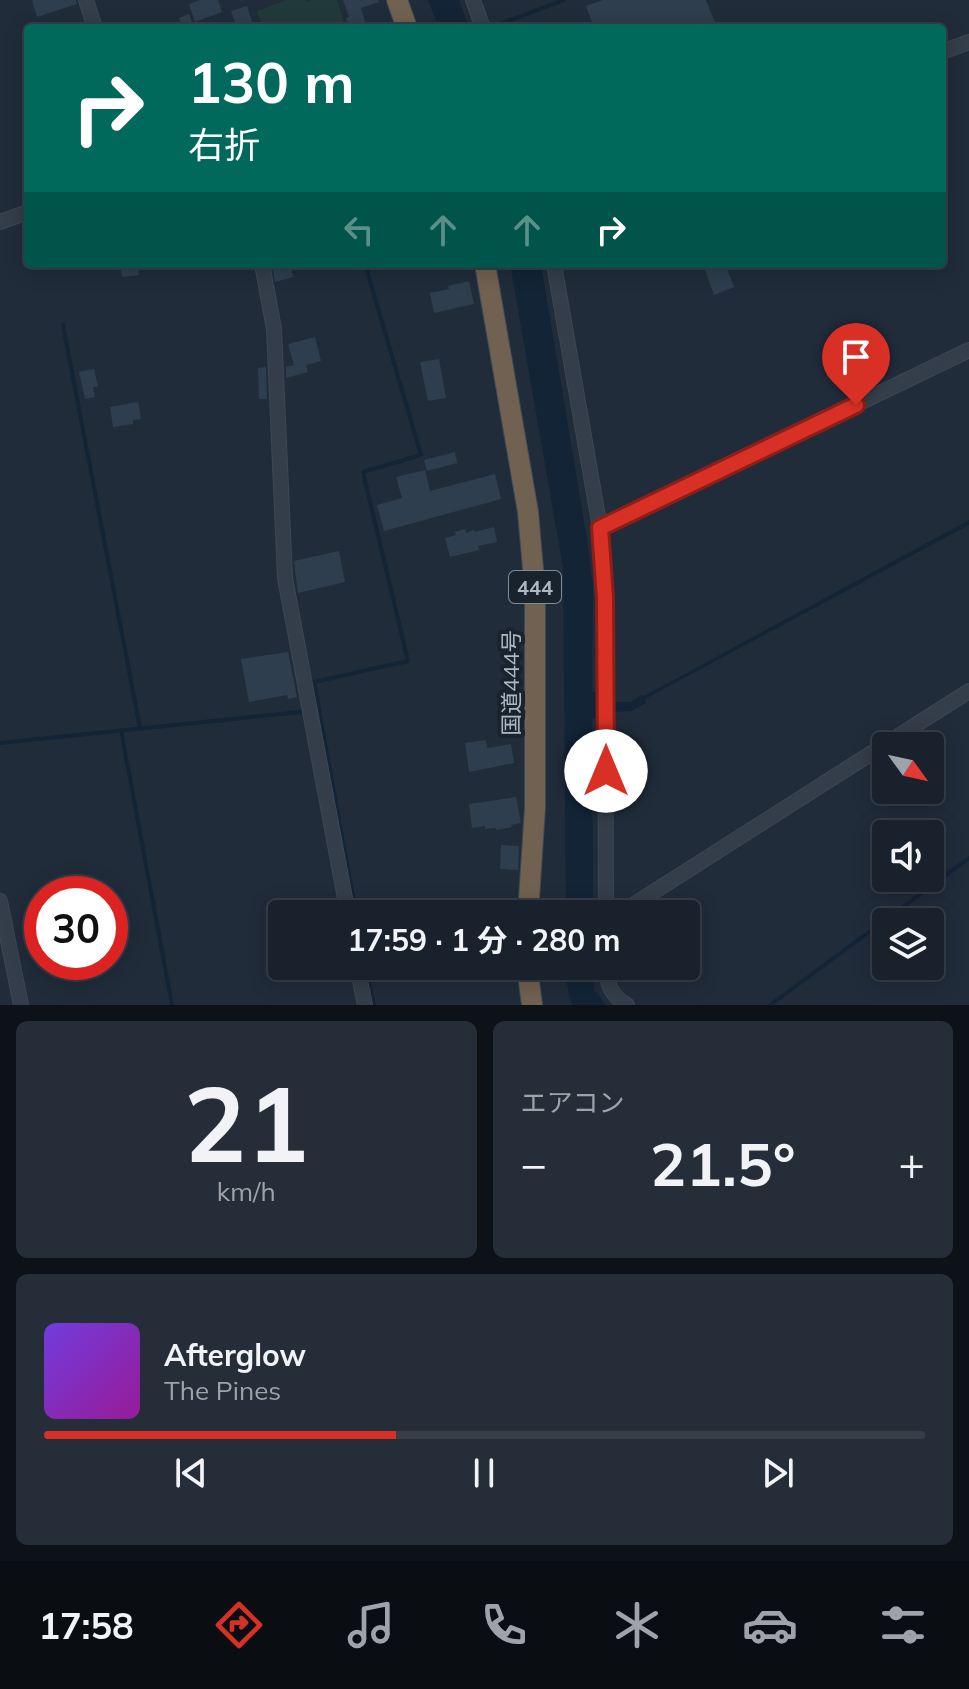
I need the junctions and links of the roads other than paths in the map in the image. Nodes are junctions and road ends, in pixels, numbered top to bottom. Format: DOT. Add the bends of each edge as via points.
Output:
graph roads {
  1 [pos="86,0"];
  2 [pos="397,0"];
  3 [pos="473,0"];
  4 [pos="94,24"];
  5 [pos="406,24"];
  6 [pos="481,24"];
  7 [pos="969,42"];
  8 [pos="946,51"];
  9 [pos="24,213"];
  10 [pos="0,222"];
  11 [pos="263,268"];
  12 [pos="486,268"];
  13 [pos="555,268"];
  14 [pos="969,350"];
  15 [pos="600,528"];
  16 [pos="969,691"];
  17 [pos="345,900"];
  18 [pos="529,900"];
  19 [pos="606,900"];
  20 [pos="641,900"];
  21 [pos="0,901"];
  22 [pos="360,980"];
  23 [pos="529,980"];
  24 [pos="606,980"];
  25 [pos="21,1005"];
  26 [pos="365,1005"];
  27 [pos="532,1005"];
  28 [pos="627,1005"];
  1 -- 4 [label="street"];
  2 -- 5 [label="highway"];
  3 -- 6 [label="street"];
  7 -- 8 [label="street"];
  9 -- 10 [label="street"];
  11 -- 17 [label="street" via="274,329 285,578"];
  12 -- 18 [label="highway, 国道444号 / 444" via="528,512 535,591 535,808"];
  13 -- 15 [label="street"];
  14 -- 15 [label="street"];
  15 -- 19 [label="street"];
  16 -- 20 [label="street"];
  21 -- 25 [label="street"];
  22 -- 26 [label="street"];
  23 -- 27 [label="highway"];
  24 -- 28 [label="street"];
}
